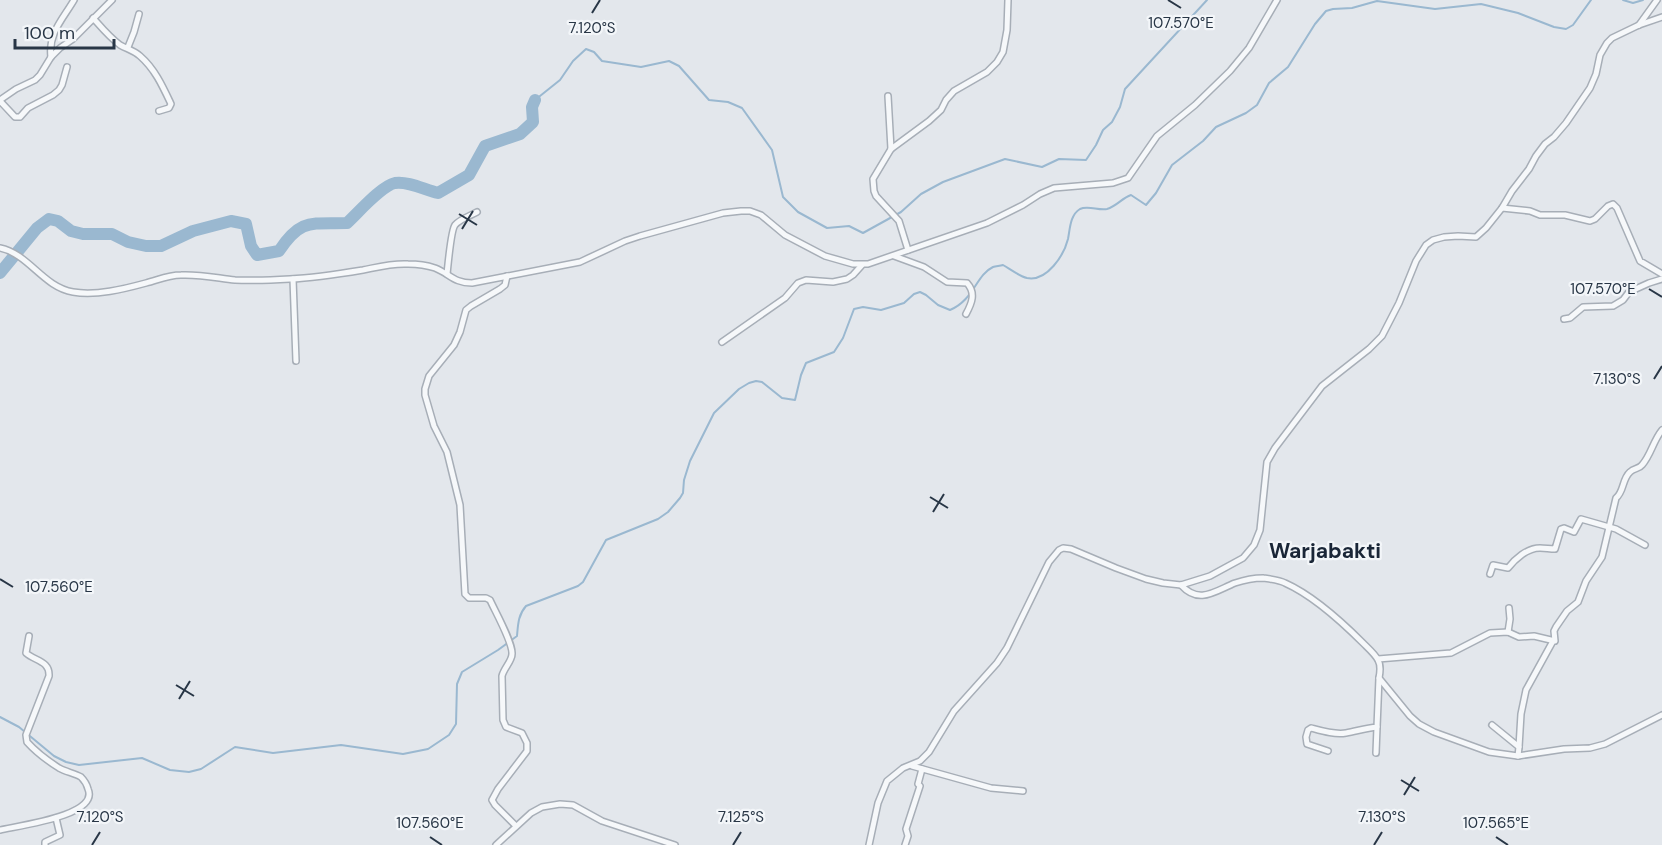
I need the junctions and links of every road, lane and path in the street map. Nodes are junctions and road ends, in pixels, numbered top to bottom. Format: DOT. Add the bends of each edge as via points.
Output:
graph roads {
  1 [pos="74,0"];
  2 [pos="112,0"];
  3 [pos="1008,0"];
  4 [pos="1277,0"];
  5 [pos="1657,0"];
  6 [pos="139,14"];
  7 [pos="1662,17"];
  8 [pos="93,18"];
  9 [pos="1640,25"];
  10 [pos="128,47"];
  11 [pos="51,57"];
  12 [pos="67,67"];
  13 [pos="888,96"];
  14 [pos="0,100"];
  15 [pos="159,111"];
  16 [pos="891,149"];
  17 [pos="1503,208"];
  18 [pos="477,213"];
  19 [pos="0,248"];
  20 [pos="908,250"];
  21 [pos="894,256"];
  22 [pos="862,264"];
  23 [pos="447,274"];
  24 [pos="1662,274"];
  25 [pos="507,276"];
  26 [pos="293,279"];
  27 [pos="1662,279"];
  28 [pos="966,314"];
  29 [pos="1564,319"];
  30 [pos="722,342"];
  31 [pos="297,361"];
  32 [pos="1662,430"];
  33 [pos="1610,527"];
  34 [pos="1646,546"];
  35 [pos="1490,574"];
  36 [pos="1180,585"];
  37 [pos="1509,608"];
  38 [pos="1508,632"];
  39 [pos="29,636"];
  40 [pos="1552,641"];
  41 [pos="1378,659"];
  42 [pos="1379,678"];
  43 [pos="1662,716"];
  44 [pos="1492,725"];
  45 [pos="1377,727"];
  46 [pos="1519,747"];
  47 [pos="1328,751"];
  48 [pos="1376,753"];
  49 [pos="1518,756"];
  50 [pos="910,766"];
  51 [pos="922,769"];
  52 [pos="1023,791"];
  53 [pos="56,818"];
  54 [pos="516,826"];
  55 [pos="0,830"];
  56 [pos="671,844"];
  57 [pos="45,845"];
  58 [pos="496,845"];
  59 [pos="868,845"];
  60 [pos="905,845"];
  1 -- 11 [label="street" via="54,32 49,45"];
  2 -- 8 [label="street"];
  3 -- 16 [label="street" via="1007,30 997,62 954,91 941,110"];
  4 -- 20 [label="street" via="1249,48 1230,71 1157,136 1128,178 1054,188 987,223"];
  5 -- 9 [label="street"];
  6 -- 10 [label="street"];
  7 -- 9 [label="street"];
  8 -- 10 [label="street" via="117,42"];
  8 -- 11 [label="street"];
  9 -- 17 [label="street" via="1607,43 1590,88 1561,130 1536,156"];
  10 -- 15 [label="street" via="144,59 171,104"];
  11 -- 14 [label="street" via="35,80"];
  12 -- 14 [label="street" via="59,90 20,117 15,117"];
  13 -- 16 [label="street"];
  16 -- 20 [label="street" via="873,185 876,196 899,221"];
  17 -- 24 [label="street" via="1590,221 1613,204 1640,261"];
  17 -- 36 [label="street" via="1478,236 1444,237 1422,249 1382,336 1322,386 1267,462 1262,522 1254,545 1243,558 1210,576"];
  18 -- 23 [label="street" via="454,226"];
  19 -- 26 [label="street" via="10,250 50,281 74,292 123,288 193,274 255,281"];
  20 -- 21 [label="street"];
  21 -- 22 [label="street"];
  21 -- 28 [label="street" via="924,267 947,282 969,285 972,296"];
  22 -- 25 [label="street" via="825,256 785,235 761,215 741,211 640,236 580,262"];
  22 -- 30 [label="street" via="847,279 798,283 785,298"];
  23 -- 25 [label="street" via="459,282 472,283"];
  23 -- 26 [label="street" via="428,266 405,264"];
  25 -- 54 [label="street" via="503,287 466,310 454,345 429,376 425,395 447,452 460,505 465,594 469,598 489,599 511,648 512,655 502,676 503,720 506,727 526,739 527,751 492,800"];
  26 -- 31 [label="street"];
  27 -- 29 [label="street" via="1629,292 1613,306 1583,307"];
  32 -- 33 [label="street" via="1643,464 1631,471 1622,486 1614,502"];
  33 -- 34 [label="street"];
  33 -- 35 [label="street" via="1581,520 1574,532 1561,529 1555,549 1530,550 1508,568 1493,566"];
  33 -- 40 [label="street" via="1602,557 1578,602 1556,627 1556,640"];
  36 -- 41 [label="street" via="1191,594 1200,595 1251,579 1285,583 1338,619"];
  36 -- 50 [label="street" via="1146,579 1071,549 1059,550 1049,562 1002,656 954,711 929,752"];
  37 -- 38 [label="street"];
  38 -- 40 [label="street"];
  38 -- 41 [label="street" via="1490,633 1451,653"];
  39 -- 53 [label="street" via="26,653 46,664 49,673 26,735 27,742 58,767 81,777 90,794 80,807"];
  40 -- 46 [label="street" via="1524,699"];
  41 -- 42 [label="street"];
  42 -- 45 [label="street"];
  42 -- 49 [label="street" via="1414,721 1425,728 1489,752"];
  43 -- 49 [label="street" via="1598,746"];
  44 -- 46 [label="street"];
  45 -- 47 [label="street" via="1334,734 1309,729 1307,744"];
  45 -- 48 [label="street"];
  46 -- 49 [label="street"];
  50 -- 51 [label="street"];
  50 -- 59 [label="street" via="886,784"];
  51 -- 52 [label="street" via="991,788"];
  51 -- 60 [label="street"];
  53 -- 55 [label="street"];
  53 -- 57 [label="street" via="60,835"];
  54 -- 56 [label="street" via="542,807 567,804 602,821"];
  54 -- 58 [label="street"];
}
